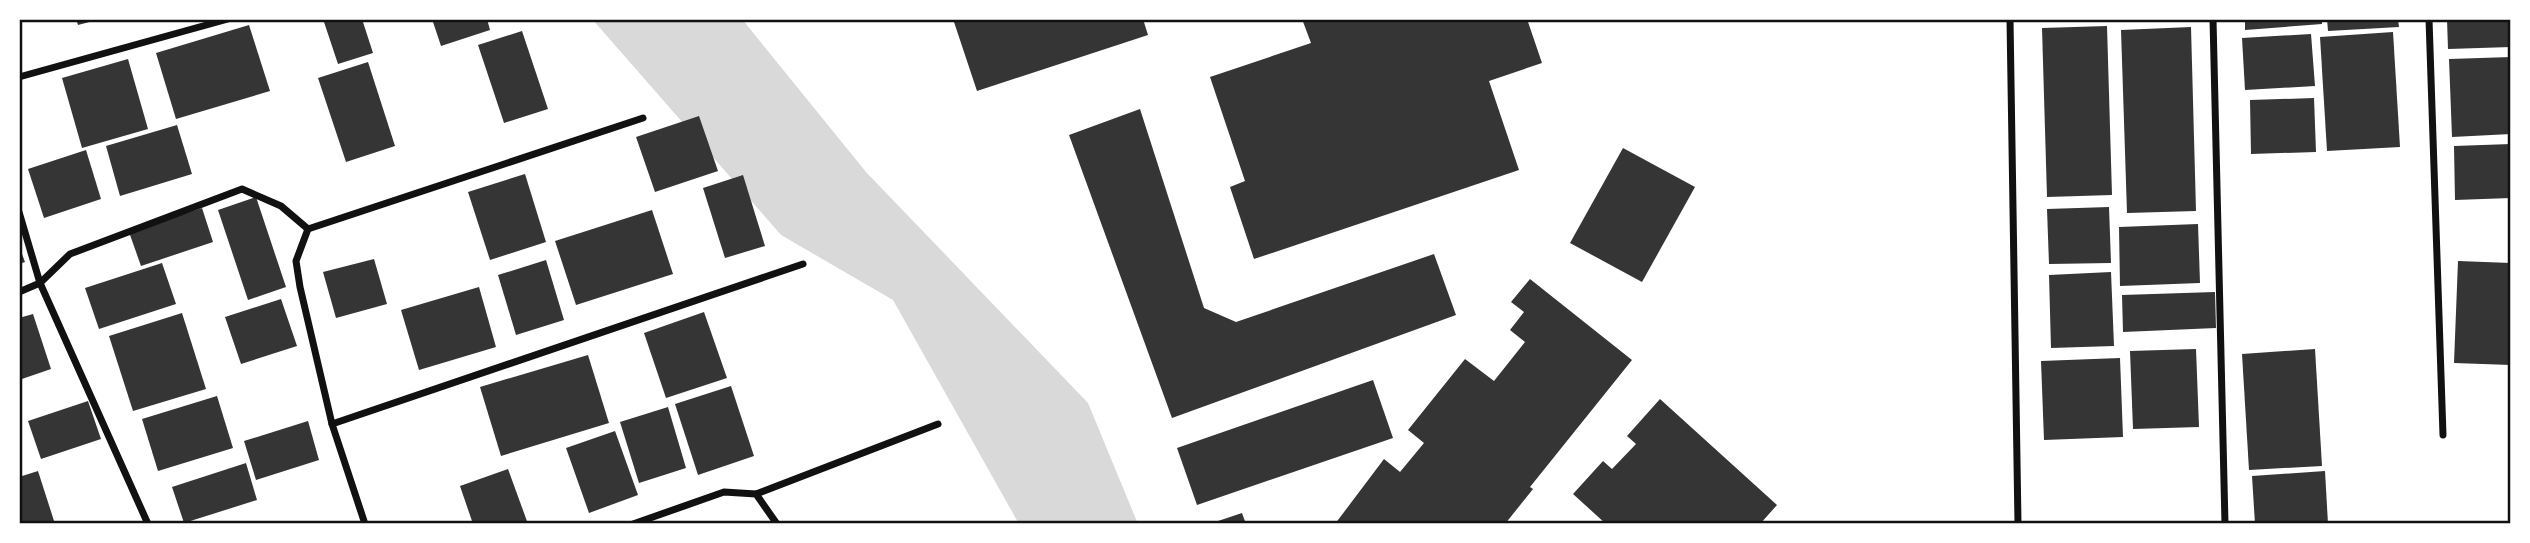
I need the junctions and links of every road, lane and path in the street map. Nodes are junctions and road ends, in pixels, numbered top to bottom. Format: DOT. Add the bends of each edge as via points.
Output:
graph roads {
  1 [pos="228,19"];
  2 [pos="2010,19"];
  3 [pos="2213,19"];
  4 [pos="2429,19"];
  5 [pos="19,77"];
  6 [pos="643,118"];
  7 [pos="19,212"];
  8 [pos="308,229"];
  9 [pos="803,264"];
  10 [pos="40,283"];
  11 [pos="19,292"];
  12 [pos="332,424"];
  13 [pos="938,424"];
  14 [pos="2443,435"];
  15 [pos="756,494"];
  16 [pos="148,524"];
  17 [pos="365,524"];
  18 [pos="633,524"];
  19 [pos="777,524"];
  20 [pos="2018,524"];
  21 [pos="2225,524"];
  1 -- 5 [label="street"];
  2 -- 20 [label="street"];
  3 -- 21 [label="street"];
  4 -- 14 [label="street"];
  6 -- 8 [label="street"];
  7 -- 10 [label="street"];
  8 -- 10 [label="street" via="281,206 242,189 70,254"];
  8 -- 12 [label="street" via="296,261"];
  9 -- 12 [label="street"];
  10 -- 11 [label="street"];
  10 -- 16 [label="street"];
  12 -- 17 [label="street"];
  13 -- 15 [label="street"];
  15 -- 18 [label="street" via="724,492"];
  15 -- 19 [label="street"];
}
